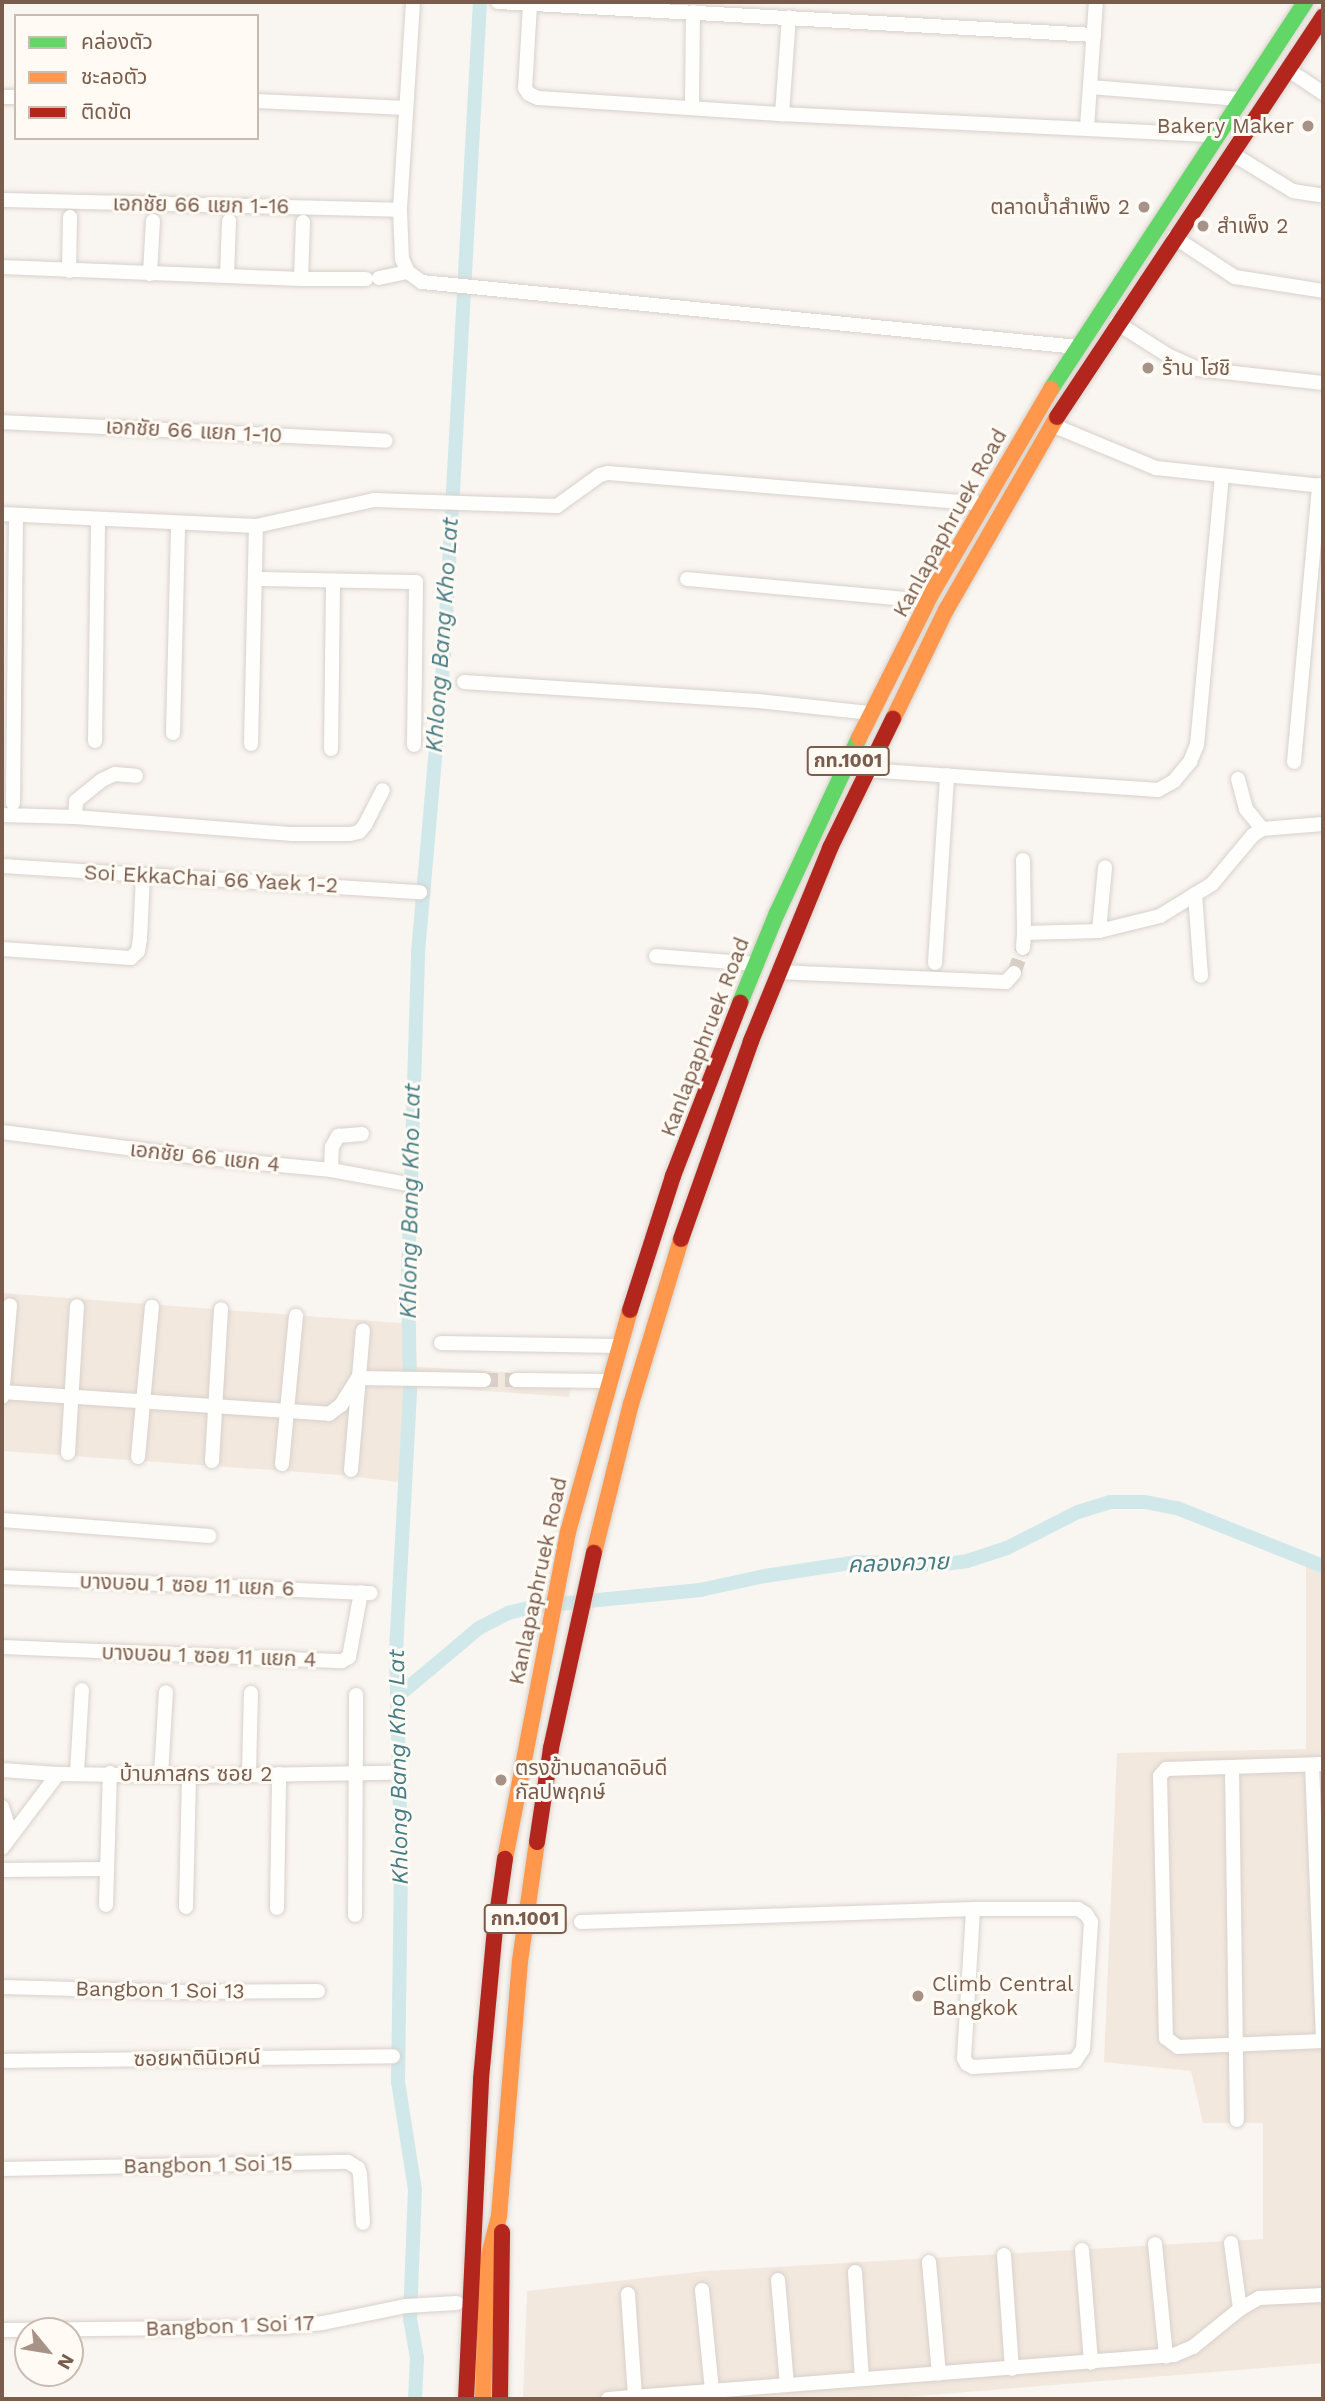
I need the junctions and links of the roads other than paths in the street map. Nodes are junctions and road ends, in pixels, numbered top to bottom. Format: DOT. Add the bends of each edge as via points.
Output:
graph roads {
  1 [pos="413,2"];
  2 [pos="498,2"];
  3 [pos="1096,2"];
  4 [pos="1305,2"];
  5 [pos="530,5"];
  6 [pos="694,12"];
  7 [pos="1323,16"];
  8 [pos="789,17"];
  9 [pos="1094,35"];
  10 [pos="1287,69"];
  11 [pos="1090,87"];
  12 [pos="1323,93"];
  13 [pos="1240,99"];
  14 [pos="259,101"];
  15 [pos="692,107"];
  16 [pos="406,108"];
  17 [pos="782,114"];
  18 [pos="1087,127"];
  19 [pos="1217,135"];
  20 [pos="1231,153"];
  21 [pos="1323,196"];
  22 [pos="2,200"];
  23 [pos="400,210"];
  24 [pos="70,217"];
  25 [pos="153,221"];
  26 [pos="229,221"];
  27 [pos="303,222"];
  28 [pos="1174,237"];
  29 [pos="2,267"];
  30 [pos="69,271"];
  31 [pos="408,272"];
  32 [pos="150,274"];
  33 [pos="228,276"];
  34 [pos="301,279"];
  35 [pos="1323,291"];
  36 [pos="1118,323"];
  37 [pos="1078,347"];
  38 [pos="1323,383"];
  39 [pos="2,422"];
  40 [pos="1052,425"];
  41 [pos="386,441"];
  42 [pos="1222,475"];
  43 [pos="1321,485"];
  44 [pos="982,504"];
  45 [pos="9,514"];
  46 [pos="98,519"];
  47 [pos="178,523"];
  48 [pos="256,526"];
  49 [pos="255,579"];
  50 [pos="687,579"];
  51 [pos="333,581"];
  52 [pos="929,601"];
  53 [pos="464,682"];
  54 [pos="871,713"];
  55 [pos="173,733"];
  56 [pos="95,741"];
  57 [pos="251,744"];
  58 [pos="414,745"];
  59 [pos="331,749"];
  60 [pos="1293,762"];
  61 [pos="866,770"];
  62 [pos="947,775"];
  63 [pos="136,776"];
  64 [pos="1238,779"];
  65 [pos="383,790"];
  66 [pos="13,803"];
  67 [pos="2,815"];
  68 [pos="75,817"];
  69 [pos="1323,824"];
  70 [pos="1262,829"];
  71 [pos="1023,860"];
  72 [pos="2,866"];
  73 [pos="1105,867"];
  74 [pos="143,875"];
  75 [pos="420,892"];
  76 [pos="1195,894"];
  77 [pos="1100,931"];
  78 [pos="2,949"];
  79 [pos="656,956"];
  80 [pos="935,963"];
  81 [pos="755,964"];
  82 [pos="778,972"];
  83 [pos="1014,973"];
  84 [pos="1201,976"];
  85 [pos="2,1132"];
  86 [pos="362,1134"];
  87 [pos="331,1170"];
  88 [pos="407,1184"];
  89 [pos="10,1305"];
  90 [pos="77,1306"];
  91 [pos="152,1307"];
  92 [pos="221,1308"];
  93 [pos="296,1316"];
  94 [pos="363,1331"];
  95 [pos="441,1343"];
  96 [pos="618,1346"];
  97 [pos="358,1378"];
  98 [pos="484,1380"];
  99 [pos="516,1380"];
  100 [pos="609,1381"];
  101 [pos="2,1394"];
  102 [pos="72,1396"];
  103 [pos="142,1401"];
  104 [pos="217,1406"];
  105 [pos="286,1411"];
  106 [pos="68,1453"];
  107 [pos="138,1457"];
  108 [pos="212,1461"];
  109 [pos="282,1464"];
  110 [pos="351,1470"];
  111 [pos="2,1520"];
  112 [pos="209,1536"];
  113 [pos="2,1577"];
  114 [pos="366,1593"];
  115 [pos="2,1647"];
  116 [pos="82,1690"];
  117 [pos="166,1692"];
  118 [pos="251,1693"];
  119 [pos="356,1695"];
  120 [pos="1318,1764"];
  121 [pos="1232,1767"];
  122 [pos="2,1770"];
  123 [pos="354,1772"];
  124 [pos="77,1773"];
  125 [pos="110,1773"];
  126 [pos="249,1773"];
  127 [pos="390,1773"];
  128 [pos="58,1774"];
  129 [pos="279,1774"];
  130 [pos="161,1775"];
  131 [pos="189,1776"];
  132 [pos="2,1807"];
  133 [pos="11,1834"];
  134 [pos="2,1848"];
  135 [pos="107,1869"];
  136 [pos="2,1870"];
  137 [pos="106,1905"];
  138 [pos="186,1907"];
  139 [pos="277,1908"];
  140 [pos="973,1909"];
  141 [pos="355,1914"];
  142 [pos="581,1922"];
  143 [pos="559,1924"];
  144 [pos="524,1926"];
  145 [pos="2,1987"];
  146 [pos="318,1991"];
  147 [pos="1323,2039"];
  148 [pos="1236,2044"];
  149 [pos="393,2056"];
  150 [pos="2,2061"];
  151 [pos="1237,2120"];
  152 [pos="2,2169"];
  153 [pos="473,2209"];
  154 [pos="499,2216"];
  155 [pos="363,2223"];
  156 [pos="1231,2243"];
  157 [pos="1155,2244"];
  158 [pos="1082,2250"];
  159 [pos="1004,2255"];
  160 [pos="929,2262"];
  161 [pos="855,2272"];
  162 [pos="778,2280"];
  163 [pos="702,2290"];
  164 [pos="628,2294"];
  165 [pos="1323,2295"];
  166 [pos="457,2303"];
  167 [pos="1240,2309"];
  168 [pos="2,2330"];
  169 [pos="1166,2356"];
  170 [pos="1091,2363"];
  171 [pos="1012,2369"];
  172 [pos="939,2374"];
  173 [pos="862,2379"];
  174 [pos="787,2385"];
  175 [pos="712,2390"];
  176 [pos="635,2397"];
  177 [pos="452,2399"];
  178 [pos="466,2399"];
  179 [pos="483,2399"];
  180 [pos="500,2399"];
  181 [pos="608,2399"];
  1 -- 16 [label="street"];
  2 -- 5 [label="street"];
  3 -- 9 [label="street"];
  4 -- 13 [label="main road, Kanlapaphruek Road / กท.1001"];
  5 -- 6 [label="street"];
  5 -- 15 [label="street" via="529,94"];
  6 -- 8 [label="street"];
  6 -- 15 [label="street"];
  7 -- 10 [label="main road, Kanlapaphruek Road / กท.1001"];
  8 -- 9 [label="street"];
  8 -- 17 [label="street"];
  9 -- 11 [label="street"];
  10 -- 12 [label="street"];
  10 -- 20 [label="main road, Kanlapaphruek Road / กท.1001"];
  11 -- 13 [label="street"];
  11 -- 18 [label="street"];
  13 -- 19 [label="main road, Kanlapaphruek Road / กท.1001"];
  14 -- 16 [label="street"];
  15 -- 17 [label="street"];
  16 -- 23 [label="street"];
  17 -- 18 [label="street"];
  18 -- 19 [label="street"];
  19 -- 37 [label="main road, Kanlapaphruek Road / กท.1001"];
  20 -- 21 [label="street" via="1293,191"];
  20 -- 28 [label="main road, Kanlapaphruek Road / กท.1001"];
  22 -- 23 [label="street, เอกชัย 66 แยก 1-16"];
  23 -- 31 [label="street" via="402,259"];
  24 -- 30 [label="street"];
  25 -- 32 [label="street"];
  26 -- 33 [label="street"];
  27 -- 34 [label="street"];
  28 -- 35 [label="street" via="1235,277"];
  28 -- 36 [label="main road, Kanlapaphruek Road / กท.1001"];
  29 -- 30 [label="street"];
  30 -- 32 [label="street"];
  31 -- 34 [label="street" via="372,279"];
  31 -- 37 [label="street" via="422,282 475,288"];
  32 -- 33 [label="street"];
  33 -- 34 [label="street"];
  36 -- 38 [label="street" via="1198,369"];
  36 -- 40 [label="main road, Kanlapaphruek Road / กท.1001"];
  37 -- 44 [label="main road, Kanlapaphruek Road / กท.1001"];
  39 -- 41 [label="street, เอกชัย 66 แยก 1-10"];
  40 -- 42 [label="street" via="1156,468"];
  40 -- 61 [label="main road, Kanlapaphruek Road / กท.1001" via="962,578"];
  42 -- 43 [label="street"];
  42 -- 62 [label="street" via="1197,745 1174,781 1158,790"];
  43 -- 60 [label="street"];
  44 -- 48 [label="street" via="608,473 557,506 374,500"];
  44 -- 52 [label="main road, Kanlapaphruek Road / กท.1001"];
  45 -- 46 [label="street"];
  45 -- 66 [label="street"];
  46 -- 47 [label="street"];
  46 -- 56 [label="street"];
  47 -- 48 [label="street"];
  47 -- 55 [label="street"];
  48 -- 49 [label="street"];
  49 -- 51 [label="street"];
  49 -- 57 [label="street"];
  50 -- 52 [label="street"];
  51 -- 58 [label="street" via="416,582"];
  51 -- 59 [label="street"];
  52 -- 54 [label="main road, Kanlapaphruek Road / กท.1001"];
  53 -- 54 [label="street"];
  54 -- 81 [label="main road, Kanlapaphruek Road / กท.1001"];
  61 -- 62 [label="street"];
  61 -- 82 [label="main road, Kanlapaphruek Road / กท.1001"];
  62 -- 80 [label="street"];
  63 -- 68 [label="street" via="115,774 102,780 76,801"];
  64 -- 70 [label="street" via="1246,809"];
  65 -- 68 [label="street" via="365,825 350,834 292,834"];
  67 -- 68 [label="street"];
  69 -- 70 [label="street"];
  70 -- 76 [label="street" via="1212,884"];
  71 -- 77 [label="street" via="1023,940"];
  72 -- 74 [label="street, Soi EkkaChai 66 Yaek 1-2"];
  73 -- 77 [label="street"];
  74 -- 75 [label="street, Soi EkkaChai 66 Yaek 1-2"];
  74 -- 78 [label="street" via="140,939 131,958"];
  76 -- 77 [label="street" via="1160,916"];
  76 -- 84 [label="street"];
  79 -- 81 [label="street"];
  81 -- 96 [label="main road, Kanlapaphruek Road / กท.1001" via="673,1176"];
  82 -- 83 [label="street" via="1006,982"];
  82 -- 144 [label="main road, Kanlapaphruek Road / กท.1001" via="726,1105 631,1404 551,1748"];
  85 -- 87 [label="street, เอกชัย 66 แยก 4"];
  86 -- 87 [label="street" via="338,1136 332,1147"];
  87 -- 88 [label="street, เอกชัย 66 แยก 4"];
  89 -- 101 [label="street"];
  90 -- 102 [label="street"];
  91 -- 103 [label="street"];
  92 -- 104 [label="street"];
  93 -- 105 [label="street"];
  94 -- 97 [label="street"];
  95 -- 96 [label="street"];
  96 -- 100 [label="main road, Kanlapaphruek Road / กท.1001"];
  97 -- 98 [label="street"];
  97 -- 105 [label="street" via="341,1405 329,1414"];
  97 -- 110 [label="street"];
  99 -- 100 [label="street"];
  100 -- 153 [label="main road, Kanlapaphruek Road / กท.1001" via="554,1596 519,1772 486,2006"];
  101 -- 102 [label="street"];
  102 -- 103 [label="street"];
  102 -- 106 [label="street"];
  103 -- 104 [label="street"];
  103 -- 107 [label="street"];
  104 -- 105 [label="street"];
  104 -- 108 [label="street"];
  105 -- 109 [label="street"];
  111 -- 112 [label="street"];
  113 -- 114 [label="street, บางบอน 1 ซอย 11 แยก 6"];
  114 -- 115 [label="street, บางบอน 1 ซอย 11 แยก 4" via="349,1657 342,1661"];
  116 -- 124 [label="street"];
  117 -- 130 [label="street"];
  118 -- 126 [label="street"];
  119 -- 123 [label="street"];
  120 -- 121 [label="street"];
  120 -- 147 [label="street"];
  121 -- 148 [label="street"];
  121 -- 148 [label="street" via="1166,1769 1160,1776 1166,2038 1178,2047"];
  122 -- 128 [label="street, บ้านภาสกร ซอย 2"];
  123 -- 127 [label="street, บ้านภาสกร ซอย 2"];
  123 -- 129 [label="street, บ้านภาสกร ซอย 2"];
  123 -- 141 [label="street"];
  124 -- 125 [label="street, บ้านภาสกร ซอย 2"];
  124 -- 128 [label="street, บ้านภาสกร ซอย 2"];
  125 -- 130 [label="street, บ้านภาสกร ซอย 2"];
  125 -- 135 [label="street"];
  126 -- 129 [label="street, บ้านภาสกร ซอย 2"];
  126 -- 131 [label="street, บ้านภาสกร ซอย 2"];
  128 -- 133 [label="street"];
  129 -- 139 [label="street"];
  130 -- 131 [label="street, บ้านภาสกร ซอย 2"];
  131 -- 138 [label="street"];
  132 -- 133 [label="street"];
  133 -- 134 [label="street"];
  135 -- 136 [label="street"];
  135 -- 137 [label="street"];
  140 -- 140 [label="street" via="967,2064 1075,2061 1083,2049 1089,1917 1075,1909"];
  140 -- 142 [label="street"];
  143 -- 144 [label="street"];
  144 -- 154 [label="main road, Kanlapaphruek Road / กท.1001"];
  145 -- 146 [label="street, Bangbon 1 Soi 13"];
  147 -- 148 [label="street"];
  148 -- 151 [label="street"];
  149 -- 150 [label="street, ซอยผาตินิเวศน์"];
  152 -- 155 [label="street, Bangbon 1 Soi 15" via="348,2162 360,2174"];
  153 -- 166 [label="main road, Kanlapaphruek Road / กท.1001" via="464,2238"];
  153 -- 178 [label="main road, Kanlapaphruek Road / กท.1001"];
  154 -- 179 [label="main road, Kanlapaphruek Road / กท.1001" via="487,2263"];
  154 -- 180 [label="main road, Kanlapaphruek Road / กท.1001" via="503,2286"];
  156 -- 167 [label="street"];
  157 -- 169 [label="street"];
  158 -- 170 [label="street"];
  159 -- 171 [label="street"];
  160 -- 172 [label="street"];
  161 -- 173 [label="street"];
  162 -- 174 [label="street"];
  163 -- 175 [label="street"];
  164 -- 176 [label="street"];
  165 -- 167 [label="street" via="1259,2298"];
  166 -- 168 [label="street, Bangbon 1 Soi 17" via="406,2306 285,2327"];
  166 -- 177 [label="main road, Kanlapaphruek Road / กท.1001"];
  167 -- 169 [label="street" via="1193,2347"];
  169 -- 170 [label="street"];
  170 -- 171 [label="street"];
  171 -- 172 [label="street"];
  172 -- 173 [label="street"];
  173 -- 174 [label="street"];
  174 -- 175 [label="street"];
  175 -- 176 [label="street"];
  176 -- 181 [label="street"];
}
